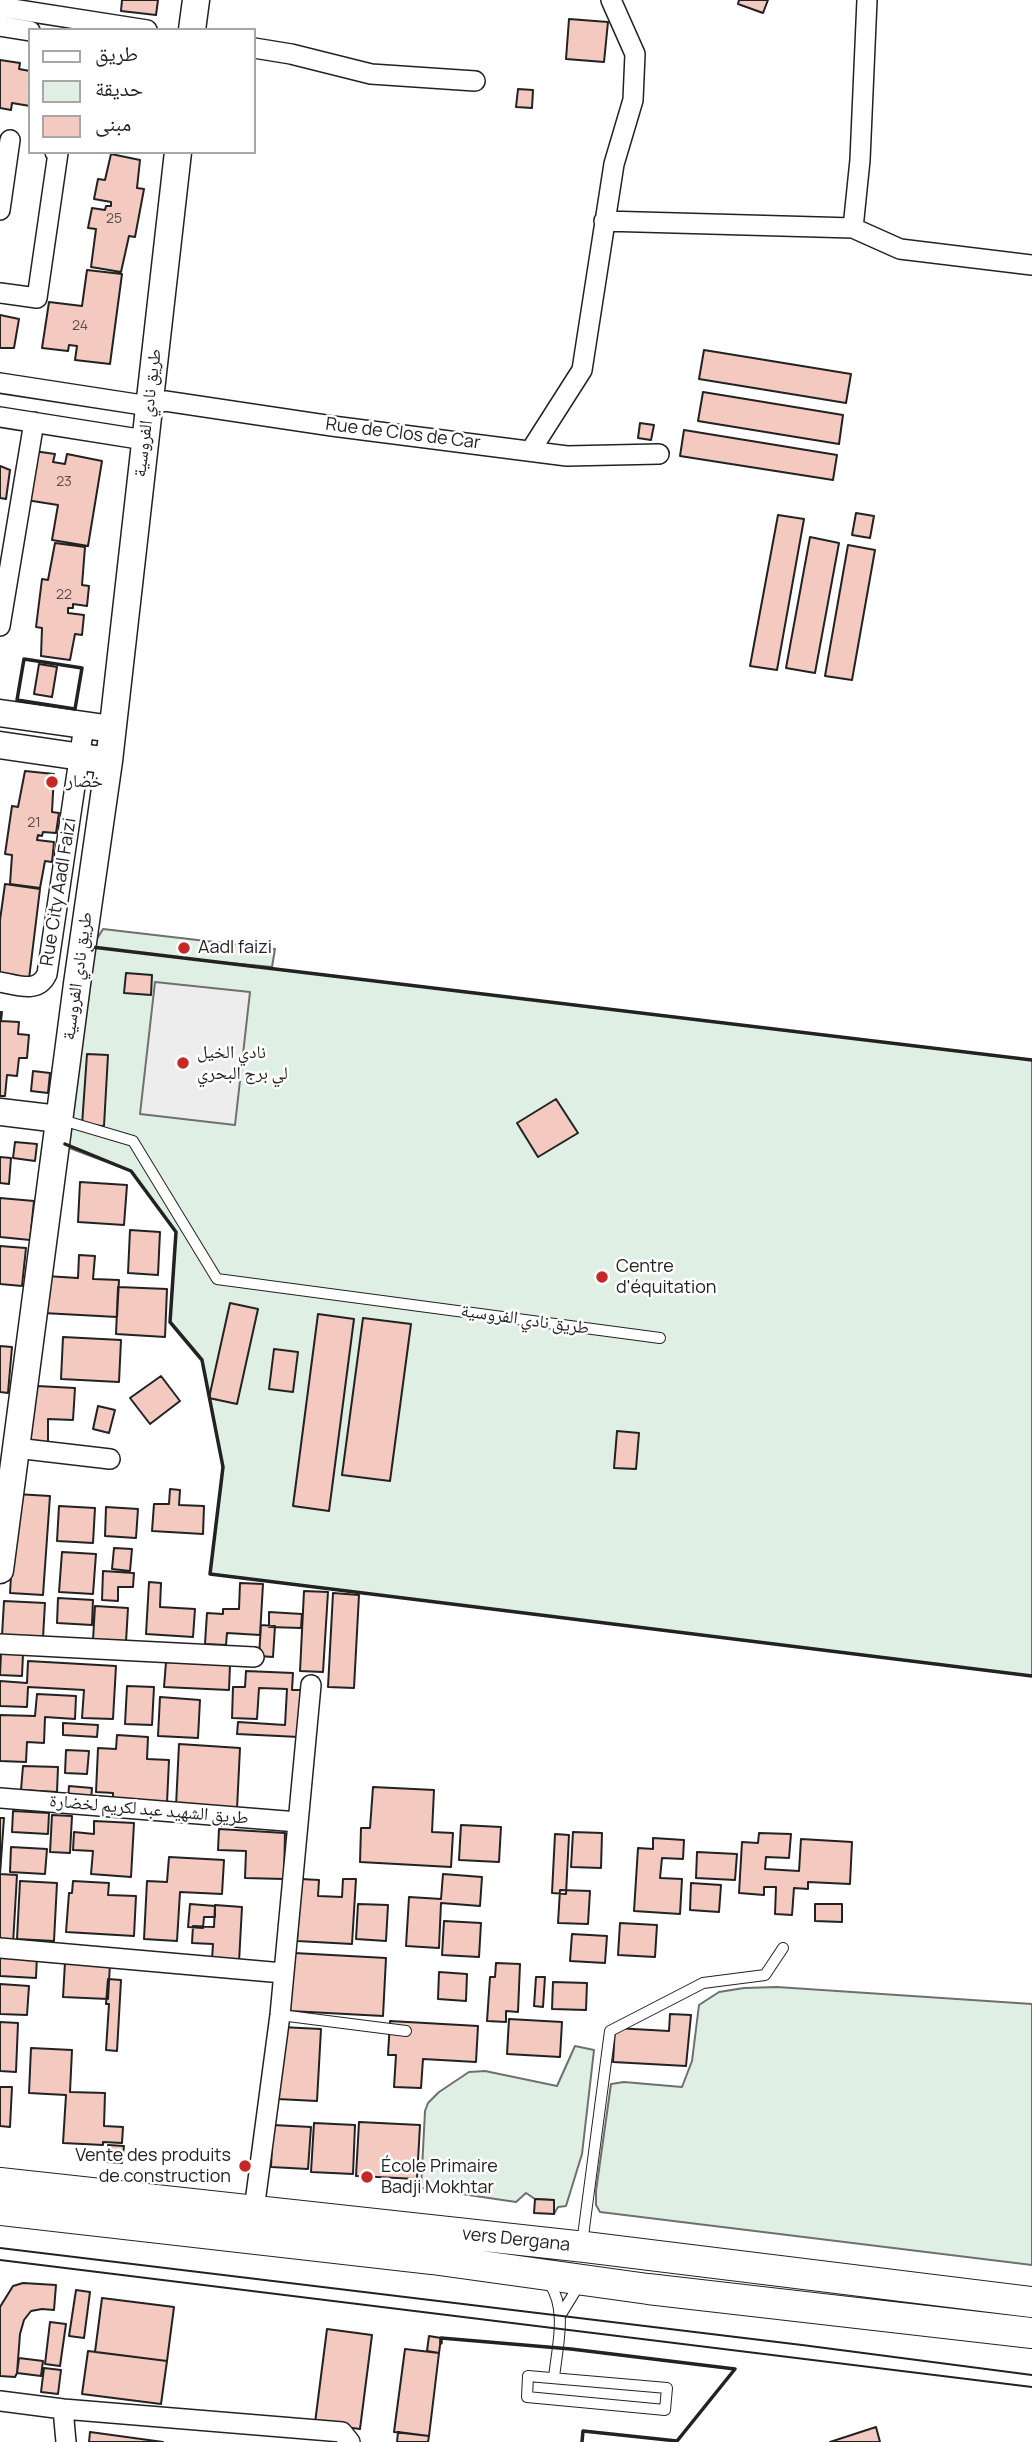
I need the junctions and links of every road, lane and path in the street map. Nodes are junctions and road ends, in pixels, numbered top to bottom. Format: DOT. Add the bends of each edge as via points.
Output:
graph roads {
  1 [pos="196,0"];
  2 [pos="611,0"];
  3 [pos="867,0"];
  4 [pos="0,7"];
  5 [pos="0,26"];
  6 [pos="134,28"];
  7 [pos="192,28"];
  8 [pos="28,31"];
  9 [pos="256,48"];
  10 [pos="475,81"];
  11 [pos="5,139"];
  12 [pos="28,145"];
  13 [pos="58,154"];
  14 [pos="178,154"];
  15 [pos="0,210"];
  16 [pos="604,221"];
  17 [pos="853,228"];
  18 [pos="1032,265"];
  19 [pos="0,293"];
  20 [pos="0,383"];
  21 [pos="149,406"];
  22 [pos="0,416"];
  23 [pos="34,422"];
  24 [pos="145,440"];
  25 [pos="531,450"];
  26 [pos="659,454"];
  27 [pos="8,522"];
  28 [pos="2,590"];
  29 [pos="0,626"];
  30 [pos="0,713"];
  31 [pos="84,726"];
  32 [pos="112,729"];
  33 [pos="0,745"];
  34 [pos="79,757"];
  35 [pos="109,761"];
  36 [pos="0,982"];
  37 [pos="0,1112"];
  38 [pos="60,1119"];
  39 [pos="660,1338"];
  40 [pos="16,1448"];
  41 [pos="110,1459"];
  42 [pos="6,1474"];
  43 [pos="0,1570"];
  44 [pos="0,1644"];
  45 [pos="254,1657"];
  46 [pos="311,1685"];
  47 [pos="0,1798"];
  48 [pos="298,1822"];
  49 [pos="0,1948"];
  50 [pos="783,1948"];
  51 [pos="283,1973"];
  52 [pos="280,2015"];
  53 [pos="406,2031"];
  54 [pos="0,2183"];
  55 [pos="254,2210"];
  56 [pos="8,2213"];
  57 [pos="435,2245"];
  58 [pos="584,2247"];
  59 [pos="724,2264"];
  60 [pos="543,2274"];
  61 [pos="591,2281"];
  62 [pos="713,2296"];
  63 [pos="1032,2302"];
  64 [pos="560,2316"];
  65 [pos="1032,2333"];
  66 [pos="554,2378"];
  67 [pos="0,2401"];
  68 [pos="64,2409"];
  69 [pos="66,2442"];
  70 [pos="350,2442"];
  1 -- 7 [label="main road"];
  2 -- 16 [label="street" via="635,54 633,100 614,164"];
  3 -- 17 [label="street"];
  4 -- 6 [label="street"];
  5 -- 8 [label="street"];
  9 -- 10 [label="street" via="371,74"];
  11 -- 12 [label="street"];
  11 -- 15 [label="street"];
  13 -- 19 [label="street" via="37,298"];
  14 -- 21 [label="main road, طريق نادي الفروسية"];
  16 -- 17 [label="street"];
  16 -- 25 [label="street" via="582,370"];
  17 -- 18 [label="street" via="900,249"];
  20 -- 21 [label="street, Rue de Clos de Car"];
  21 -- 24 [label="main road, طريق نادي الفروسية"];
  21 -- 25 [label="street, Rue de Clos de Car" via="165,401"];
  22 -- 23 [label="street"];
  23 -- 24 [label="street"];
  23 -- 27 [label="street"];
  24 -- 32 [label="main road, طريق نادي الفروسية"];
  25 -- 26 [label="street, Rue de Clos de Car" via="567,456"];
  27 -- 28 [label="street"];
  28 -- 29 [label="street"];
  30 -- 31 [label="main road"];
  31 -- 32 [label="main road"];
  31 -- 34 [label="street, Rue City Aadl Faizi"];
  32 -- 35 [label="main road, طريق نادي الفروسية"];
  33 -- 34 [label="main road"];
  34 -- 35 [label="main road"];
  34 -- 36 [label="street, Rue City Aadl Faizi" via="45,979 32,987"];
  35 -- 38 [label="main road, طريق نادي الفروسية"];
  37 -- 38 [label="main road"];
  38 -- 39 [label="lane, طريق نادي الفروسية" via="132,1141 217,1279"];
  38 -- 40 [label="main road"];
  40 -- 41 [label="street"];
  40 -- 42 [label="main road"];
  42 -- 43 [label="main road"];
  44 -- 45 [label="street"];
  46 -- 48 [label="street"];
  47 -- 48 [label="street, طريق الشهيد عبد لكريم لخضارة"];
  48 -- 51 [label="street"];
  49 -- 51 [label="street"];
  50 -- 58 [label="lane" via="765,1975 703,1983 610,2031"];
  51 -- 52 [label="street"];
  52 -- 53 [label="lane"];
  52 -- 55 [label="street"];
  54 -- 55 [label="main road, vers Dergana"];
  55 -- 57 [label="main road, vers Dergana"];
  56 -- 57 [label="main road"];
  57 -- 58 [label="main road, vers Dergana"];
  57 -- 60 [label="main road"];
  58 -- 59 [label="main road, vers Dergana"];
  59 -- 62 [label="main road" via="714,2273"];
  59 -- 63 [label="main road, vers Dergana"];
  60 -- 61 [label="main road"];
  60 -- 64 [label="lane" via="555,2292"];
  61 -- 62 [label="main road"];
  61 -- 64 [label="lane" via="576,2290"];
  62 -- 65 [label="main road"];
  64 -- 66 [label="lane"];
  66 -- 66 [label="lane" via="528,2376 527,2397 665,2410 667,2388"];
  67 -- 68 [label="street"];
  68 -- 69 [label="street"];
  68 -- 70 [label="street" via="342,2432"];
}
